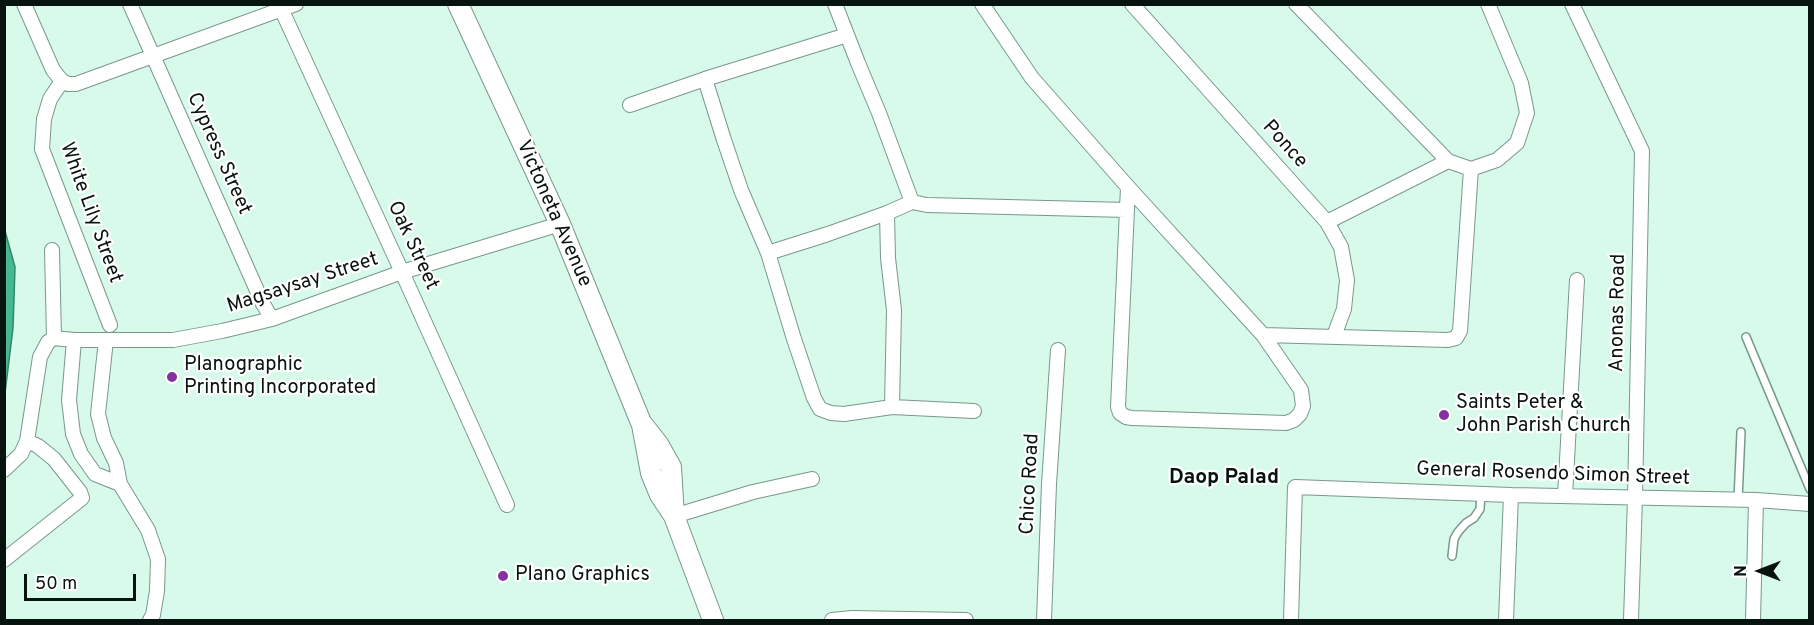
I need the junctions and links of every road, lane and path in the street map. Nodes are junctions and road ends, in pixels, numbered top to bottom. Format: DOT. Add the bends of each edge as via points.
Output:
graph roads {
  1 [pos="24,4"];
  2 [pos="130,4"];
  3 [pos="296,4"];
  4 [pos="458,4"];
  5 [pos="836,4"];
  6 [pos="982,4"];
  7 [pos="1132,4"];
  8 [pos="1296,4"];
  9 [pos="1488,4"];
  10 [pos="1572,4"];
  11 [pos="280,7"];
  12 [pos="847,35"];
  13 [pos="154,57"];
  14 [pos="705,79"];
  15 [pos="62,81"];
  16 [pos="630,105"];
  17 [pos="1448,162"];
  18 [pos="1471,169"];
  19 [pos="1128,187"];
  20 [pos="912,202"];
  21 [pos="1127,210"];
  22 [pos="887,213"];
  23 [pos="1327,222"];
  24 [pos="560,224"];
  25 [pos="52,250"];
  26 [pos="768,253"];
  27 [pos="402,272"];
  28 [pos="1577,280"];
  29 [pos="272,319"];
  30 [pos="110,325"];
  31 [pos="1263,335"];
  32 [pos="1334,336"];
  33 [pos="1746,337"];
  34 [pos="54,338"];
  35 [pos="74,340"];
  36 [pos="106,340"];
  37 [pos="1058,350"];
  38 [pos="892,407"];
  39 [pos="974,411"];
  40 [pos="1741,432"];
  41 [pos="27,441"];
  42 [pos="4,470"];
  43 [pos="812,479"];
  44 [pos="120,484"];
  45 [pos="1809,489"];
  46 [pos="1481,493"];
  47 [pos="1511,495"];
  48 [pos="1565,496"];
  49 [pos="1635,498"];
  50 [pos="1738,500"];
  51 [pos="1756,500"];
  52 [pos="507,506"];
  53 [pos="1808,507"];
  54 [pos="674,516"];
  55 [pos="1452,556"];
  56 [pos="4,560"];
  57 [pos="150,621"];
  58 [pos="713,621"];
  59 [pos="832,621"];
  60 [pos="966,621"];
  61 [pos="1044,621"];
  62 [pos="1291,621"];
  63 [pos="1506,621"];
  64 [pos="1631,621"];
  65 [pos="1752,621"];
  1 -- 15 [label="street" via="53,70"];
  2 -- 13 [label="street, Cypress Street"];
  3 -- 11 [label="street"];
  4 -- 24 [label="main road, Victoneta Avenue"];
  5 -- 12 [label="street"];
  6 -- 19 [label="street" via="1032,78"];
  7 -- 23 [label="street, Ponce"];
  8 -- 17 [label="street"];
  9 -- 18 [label="street" via="1521,83 1527,113 1517,143 1497,160"];
  10 -- 49 [label="street, Anonas Road" via="1642,151"];
  11 -- 13 [label="street"];
  11 -- 27 [label="street, Oak Street"];
  12 -- 14 [label="street"];
  12 -- 20 [label="street"];
  13 -- 15 [label="street" via="76,84"];
  13 -- 29 [label="street, Cypress Street"];
  14 -- 16 [label="street"];
  14 -- 26 [label="street" via="741,190"];
  15 -- 30 [label="street, White Lily Street" via="50,99 44,119 42,149"];
  17 -- 18 [label="street"];
  17 -- 23 [label="street"];
  18 -- 32 [label="street" via="1458,337 1448,340"];
  19 -- 21 [label="street"];
  19 -- 31 [label="street"];
  20 -- 21 [label="street"];
  20 -- 22 [label="street"];
  21 -- 31 [label="street" via="1120,413 1132,418 1286,423 1294,420 1303,406 1301,390"];
  22 -- 26 [label="street"];
  22 -- 38 [label="street" via="894,310"];
  23 -- 32 [label="street, Ponce" via="1341,248 1347,280 1344,309"];
  24 -- 27 [label="street, Magsaysay Street"];
  24 -- 54 [label="main road, Victoneta Avenue" via="642,425 651,473"];
  25 -- 34 [label="street"];
  26 -- 38 [label="street" via="820,409 844,414"];
  27 -- 29 [label="street, Magsaysay Street"];
  27 -- 52 [label="street, Oak Street"];
  28 -- 48 [label="street"];
  29 -- 36 [label="street, Magsaysay Street" via="173,340"];
  31 -- 32 [label="street"];
  33 -- 45 [label="lane"];
  34 -- 35 [label="street, Magsaysay Street"];
  34 -- 41 [label="street" via="40,357"];
  35 -- 36 [label="street, Magsaysay Street"];
  35 -- 44 [label="street" via="69,400 73,434 95,474"];
  36 -- 44 [label="street" via="98,414"];
  37 -- 61 [label="street, Chico Road"];
  38 -- 39 [label="street"];
  40 -- 50 [label="lane"];
  41 -- 42 [label="street" via="21,454"];
  41 -- 56 [label="street" via="54,459 80,492 81,499"];
  43 -- 54 [label="street"];
  44 -- 57 [label="street" via="148,530 158,559 157,591"];
  46 -- 47 [label="street, General Rosendo Simon Street"];
  46 -- 55 [label="lane" via="1480,509 1458,532"];
  46 -- 62 [label="street, General Rosendo Simon Street" via="1295,487"];
  47 -- 48 [label="street, General Rosendo Simon Street"];
  47 -- 63 [label="street"];
  48 -- 49 [label="street, General Rosendo Simon Street"];
  49 -- 50 [label="street, General Rosendo Simon Street"];
  49 -- 64 [label="street, Anonas Road"];
  50 -- 51 [label="street, General Rosendo Simon Street"];
  51 -- 53 [label="street, General Rosendo Simon Street"];
  51 -- 65 [label="street"];
  54 -- 58 [label="main road, Victoneta Avenue"];
  59 -- 60 [label="street"];
}
